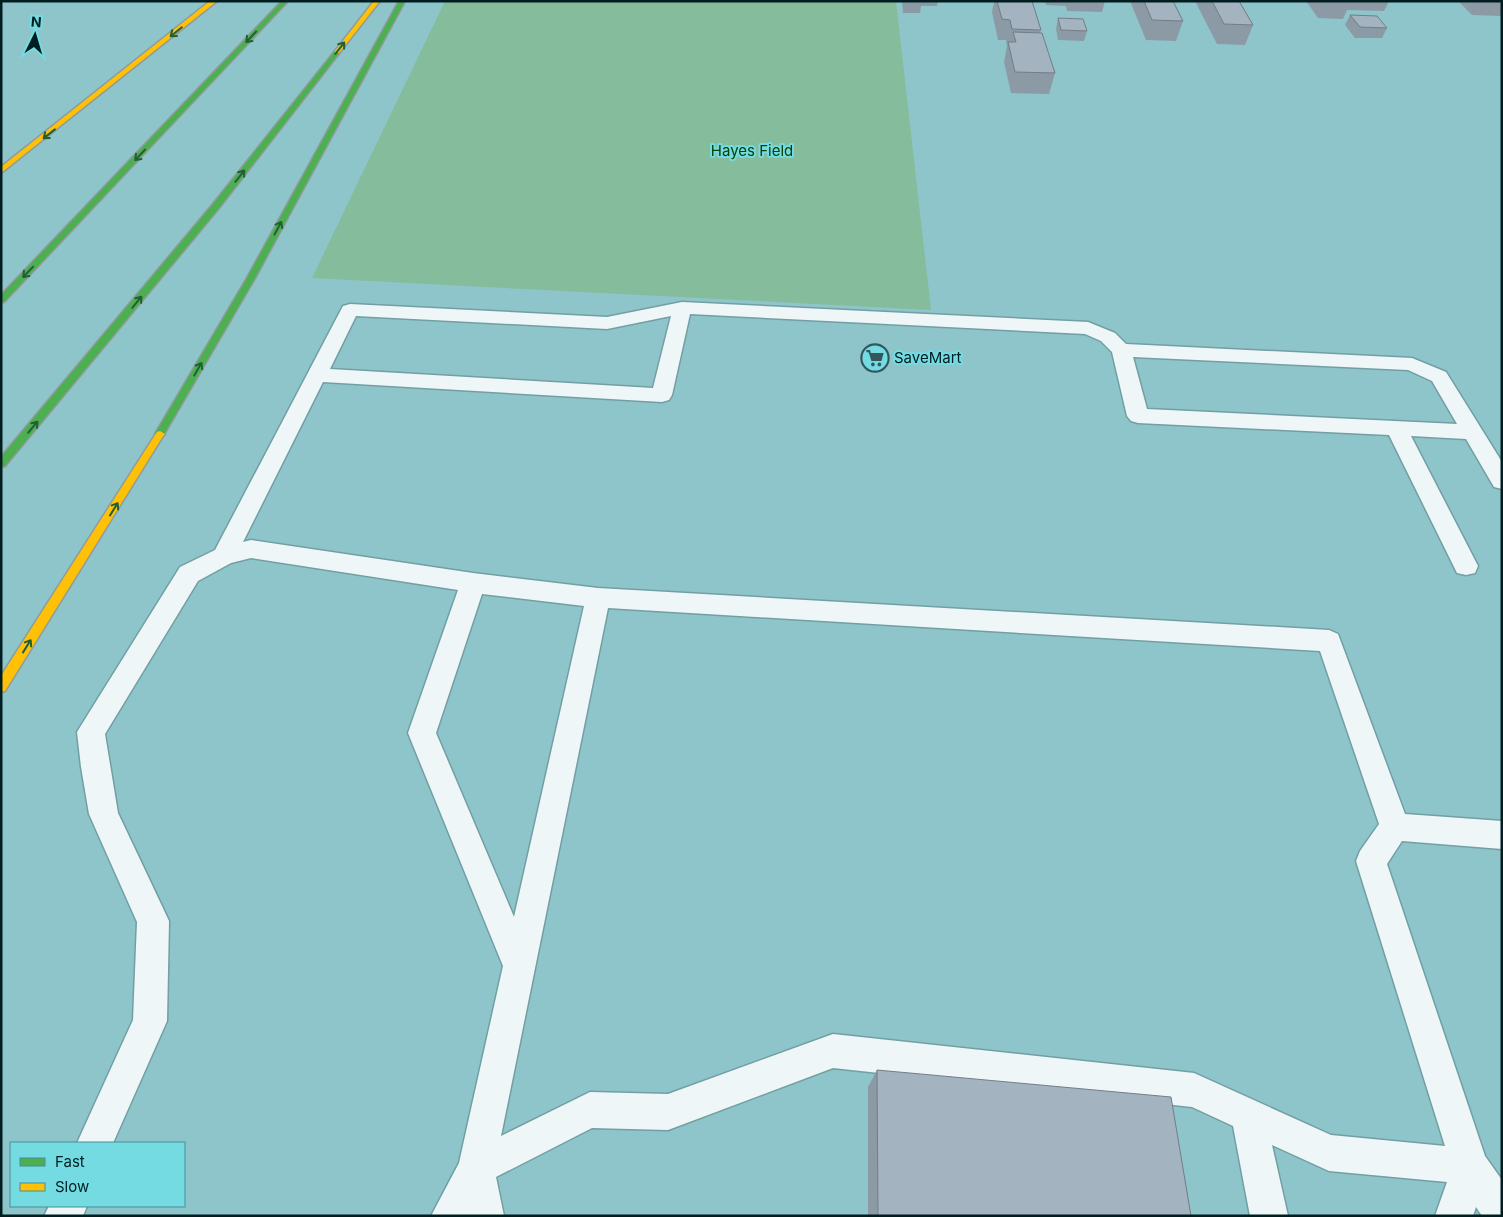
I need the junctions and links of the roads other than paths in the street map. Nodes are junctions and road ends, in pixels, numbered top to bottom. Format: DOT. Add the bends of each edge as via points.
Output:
graph roads {
  1 [pos="214,1"];
  2 [pos="285,1"];
  3 [pos="377,1"];
  4 [pos="402,1"];
  5 [pos="1,171"];
  6 [pos="1,300"];
  7 [pos="682,308"];
  8 [pos="1121,350"];
  9 [pos="318,376"];
  10 [pos="1396,428"];
  11 [pos="1472,432"];
  12 [pos="1,464"];
  13 [pos="1502,480"];
  14 [pos="224,556"];
  15 [pos="1466,566"];
  16 [pos="473,582"];
  17 [pos="598,598"];
  18 [pos="1,687"];
  19 [pos="1396,827"];
  20 [pos="1502,835"];
  21 [pos="519,966"];
  22 [pos="1248,1114"];
  23 [pos="95,1142"];
  24 [pos="1470,1166"];
  25 [pos="476,1168"];
  26 [pos="1502,1213"];
  27 [pos="450,1216"];
  28 [pos="485,1216"];
  29 [pos="1270,1216"];
  30 [pos="1454,1216"];
  1 -- 5 [label="highway, one-way"];
  2 -- 6 [label="highway, one-way"];
  12 -- 3 [label="highway, one-way" via="216,206"];
  18 -- 4 [label="highway, one-way" via="187,389"];
  7 -- 8 [label="lane" via="1088,328 1108,337"];
  7 -- 9 [label="lane" via="607,323 350,310"];
  7 -- 9 [label="lane" via="662,395"];
  8 -- 10 [label="lane" via="1138,416"];
  8 -- 11 [label="lane" via="1412,364 1439,377"];
  9 -- 14 [label="lane"];
  10 -- 11 [label="lane"];
  10 -- 15 [label="lane"];
  11 -- 13 [label="lane"];
  14 -- 16 [label="lane" via="251,549"];
  14 -- 23 [label="lane" via="189,574 91,732 104,814 153,921 150,1021"];
  16 -- 17 [label="lane"];
  16 -- 21 [label="lane" via="422,733"];
  17 -- 19 [label="lane" via="1329,641"];
  17 -- 21 [label="lane"];
  19 -- 20 [label="lane"];
  19 -- 24 [label="lane" via="1371,861"];
  21 -- 25 [label="lane"];
  22 -- 24 [label="lane" via="1329,1153"];
  22 -- 25 [label="lane" via="1194,1090 833,1051 668,1112 590,1110"];
  22 -- 29 [label="lane"];
  24 -- 26 [label="lane"];
  24 -- 30 [label="lane"];
  25 -- 27 [label="lane"];
  25 -- 28 [label="lane"];
}
